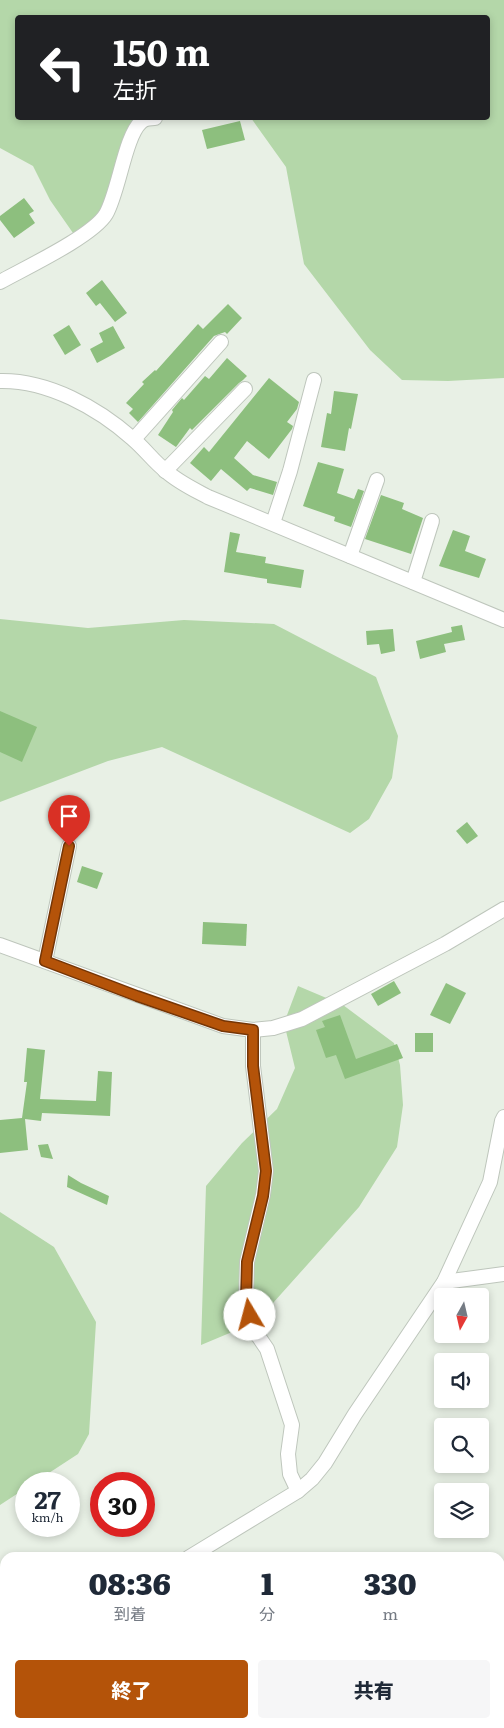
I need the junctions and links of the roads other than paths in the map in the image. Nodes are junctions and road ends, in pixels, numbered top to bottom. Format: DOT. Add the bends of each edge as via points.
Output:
graph roads {
  1 [pos="143,120"];
  2 [pos="0,282"];
  3 [pos="221,342"];
  4 [pos="314,380"];
  5 [pos="0,381"];
  6 [pos="245,389"];
  7 [pos="134,439"];
  8 [pos="165,471"];
  9 [pos="377,480"];
  10 [pos="432,521"];
  11 [pos="272,523"];
  12 [pos="350,556"];
  13 [pos="412,582"];
  14 [pos="504,620"];
  15 [pos="69,846"];
  16 [pos="504,909"];
  17 [pos="0,945"];
  18 [pos="45,961"];
  19 [pos="253,1030"];
  20 [pos="504,1116"];
  21 [pos="504,1274"];
  22 [pos="444,1282"];
  23 [pos="298,1491"];
  24 [pos="198,1552"];
  1 -- 2 [label="street" via="134,130 106,215 89,232"];
  3 -- 7 [label="street"];
  4 -- 11 [label="street" via="290,472"];
  5 -- 7 [label="street" via="55,391 93,408"];
  6 -- 8 [label="street"];
  7 -- 8 [label="street"];
  8 -- 11 [label="street" via="208,497"];
  9 -- 12 [label="street"];
  10 -- 13 [label="street"];
  11 -- 12 [label="street"];
  12 -- 13 [label="street"];
  13 -- 14 [label="street"];
  15 -- 18 [label="street"];
  16 -- 19 [label="street" via="445,944 302,1019"];
  17 -- 18 [label="street"];
  18 -- 19 [label="street" via="223,1026"];
  19 -- 23 [label="street" via="253,1066 266,1171 247,1262 246,1301 254,1330 267,1349 292,1425 289,1467"];
  20 -- 22 [label="street" via="490,1182"];
  21 -- 22 [label="street"];
  22 -- 23 [label="street" via="325,1463"];
  23 -- 24 [label="street"];
}
